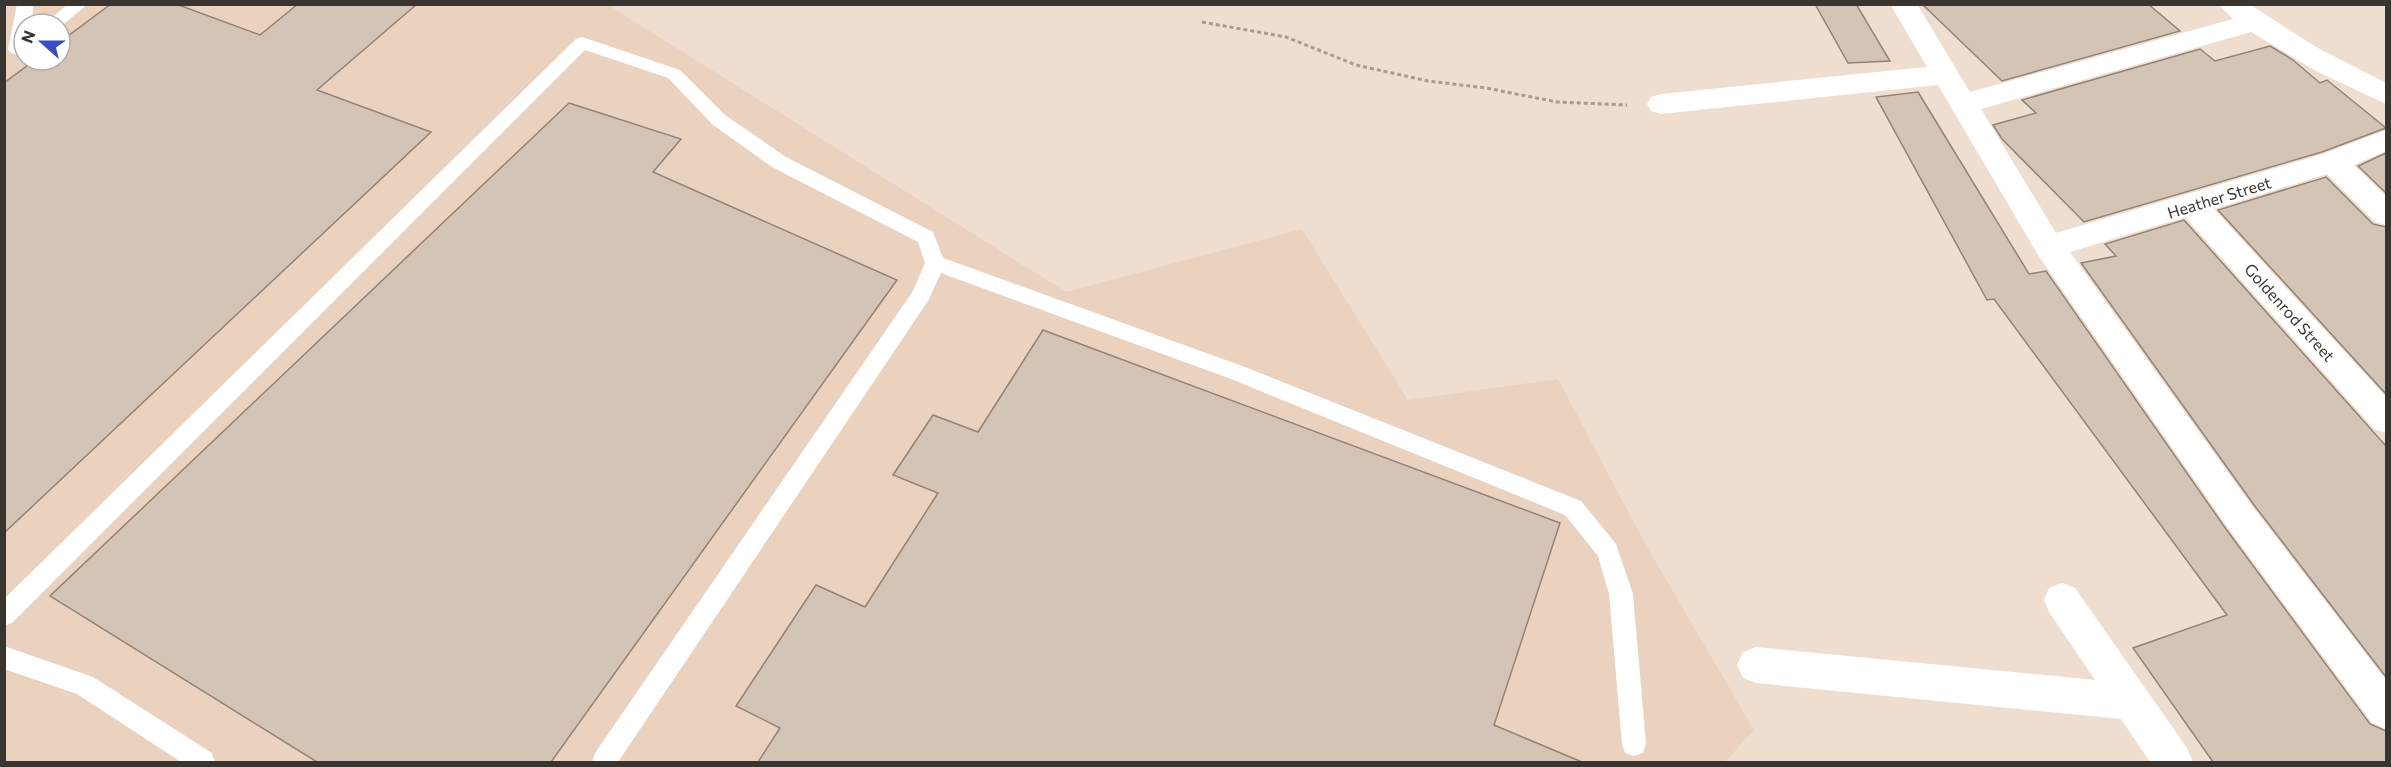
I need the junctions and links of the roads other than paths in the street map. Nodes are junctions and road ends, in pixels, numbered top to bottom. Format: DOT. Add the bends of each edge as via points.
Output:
graph roads {
  1 [pos="1903,4"];
  2 [pos="2231,4"];
  3 [pos="2254,22"];
  4 [pos="1946,75"];
  5 [pos="2386,94"];
  6 [pos="1660,104"];
  7 [pos="1963,104"];
  8 [pos="2386,140"];
  9 [pos="2333,162"];
  10 [pos="2193,206"];
  11 [pos="2386,214"];
  12 [pos="2049,247"];
  13 [pos="935,263"];
  14 [pos="2386,419"];
  15 [pos="2062,600"];
  16 [pos="4,615"];
  17 [pos="4,657"];
  18 [pos="1756,665"];
  19 [pos="2132,702"];
  20 [pos="2386,710"];
  21 [pos="1634,744"];
  22 [pos="203,762"];
  23 [pos="604,762"];
  24 [pos="2173,762"];
  1 -- 4 [label="street"];
  2 -- 3 [label="street"];
  3 -- 5 [label="street"];
  3 -- 7 [label="street"];
  4 -- 6 [label="street"];
  4 -- 7 [label="street"];
  7 -- 12 [label="street"];
  8 -- 9 [label="street, Heather Street"];
  9 -- 10 [label="street, Heather Street"];
  9 -- 11 [label="street"];
  10 -- 12 [label="street, Heather Street"];
  10 -- 14 [label="street, Goldenrod Street"];
  12 -- 20 [label="street" via="2240,518"];
  13 -- 16 [label="lane" via="926,237 779,162 719,120 674,74 582,43"];
  13 -- 21 [label="lane" via="1238,373 1573,508 1608,551 1621,594"];
  13 -- 23 [label="lane" via="921,295"];
  15 -- 19 [label="street"];
  17 -- 22 [label="lane" via="84,685"];
  18 -- 19 [label="street"];
  19 -- 24 [label="street"];
}
